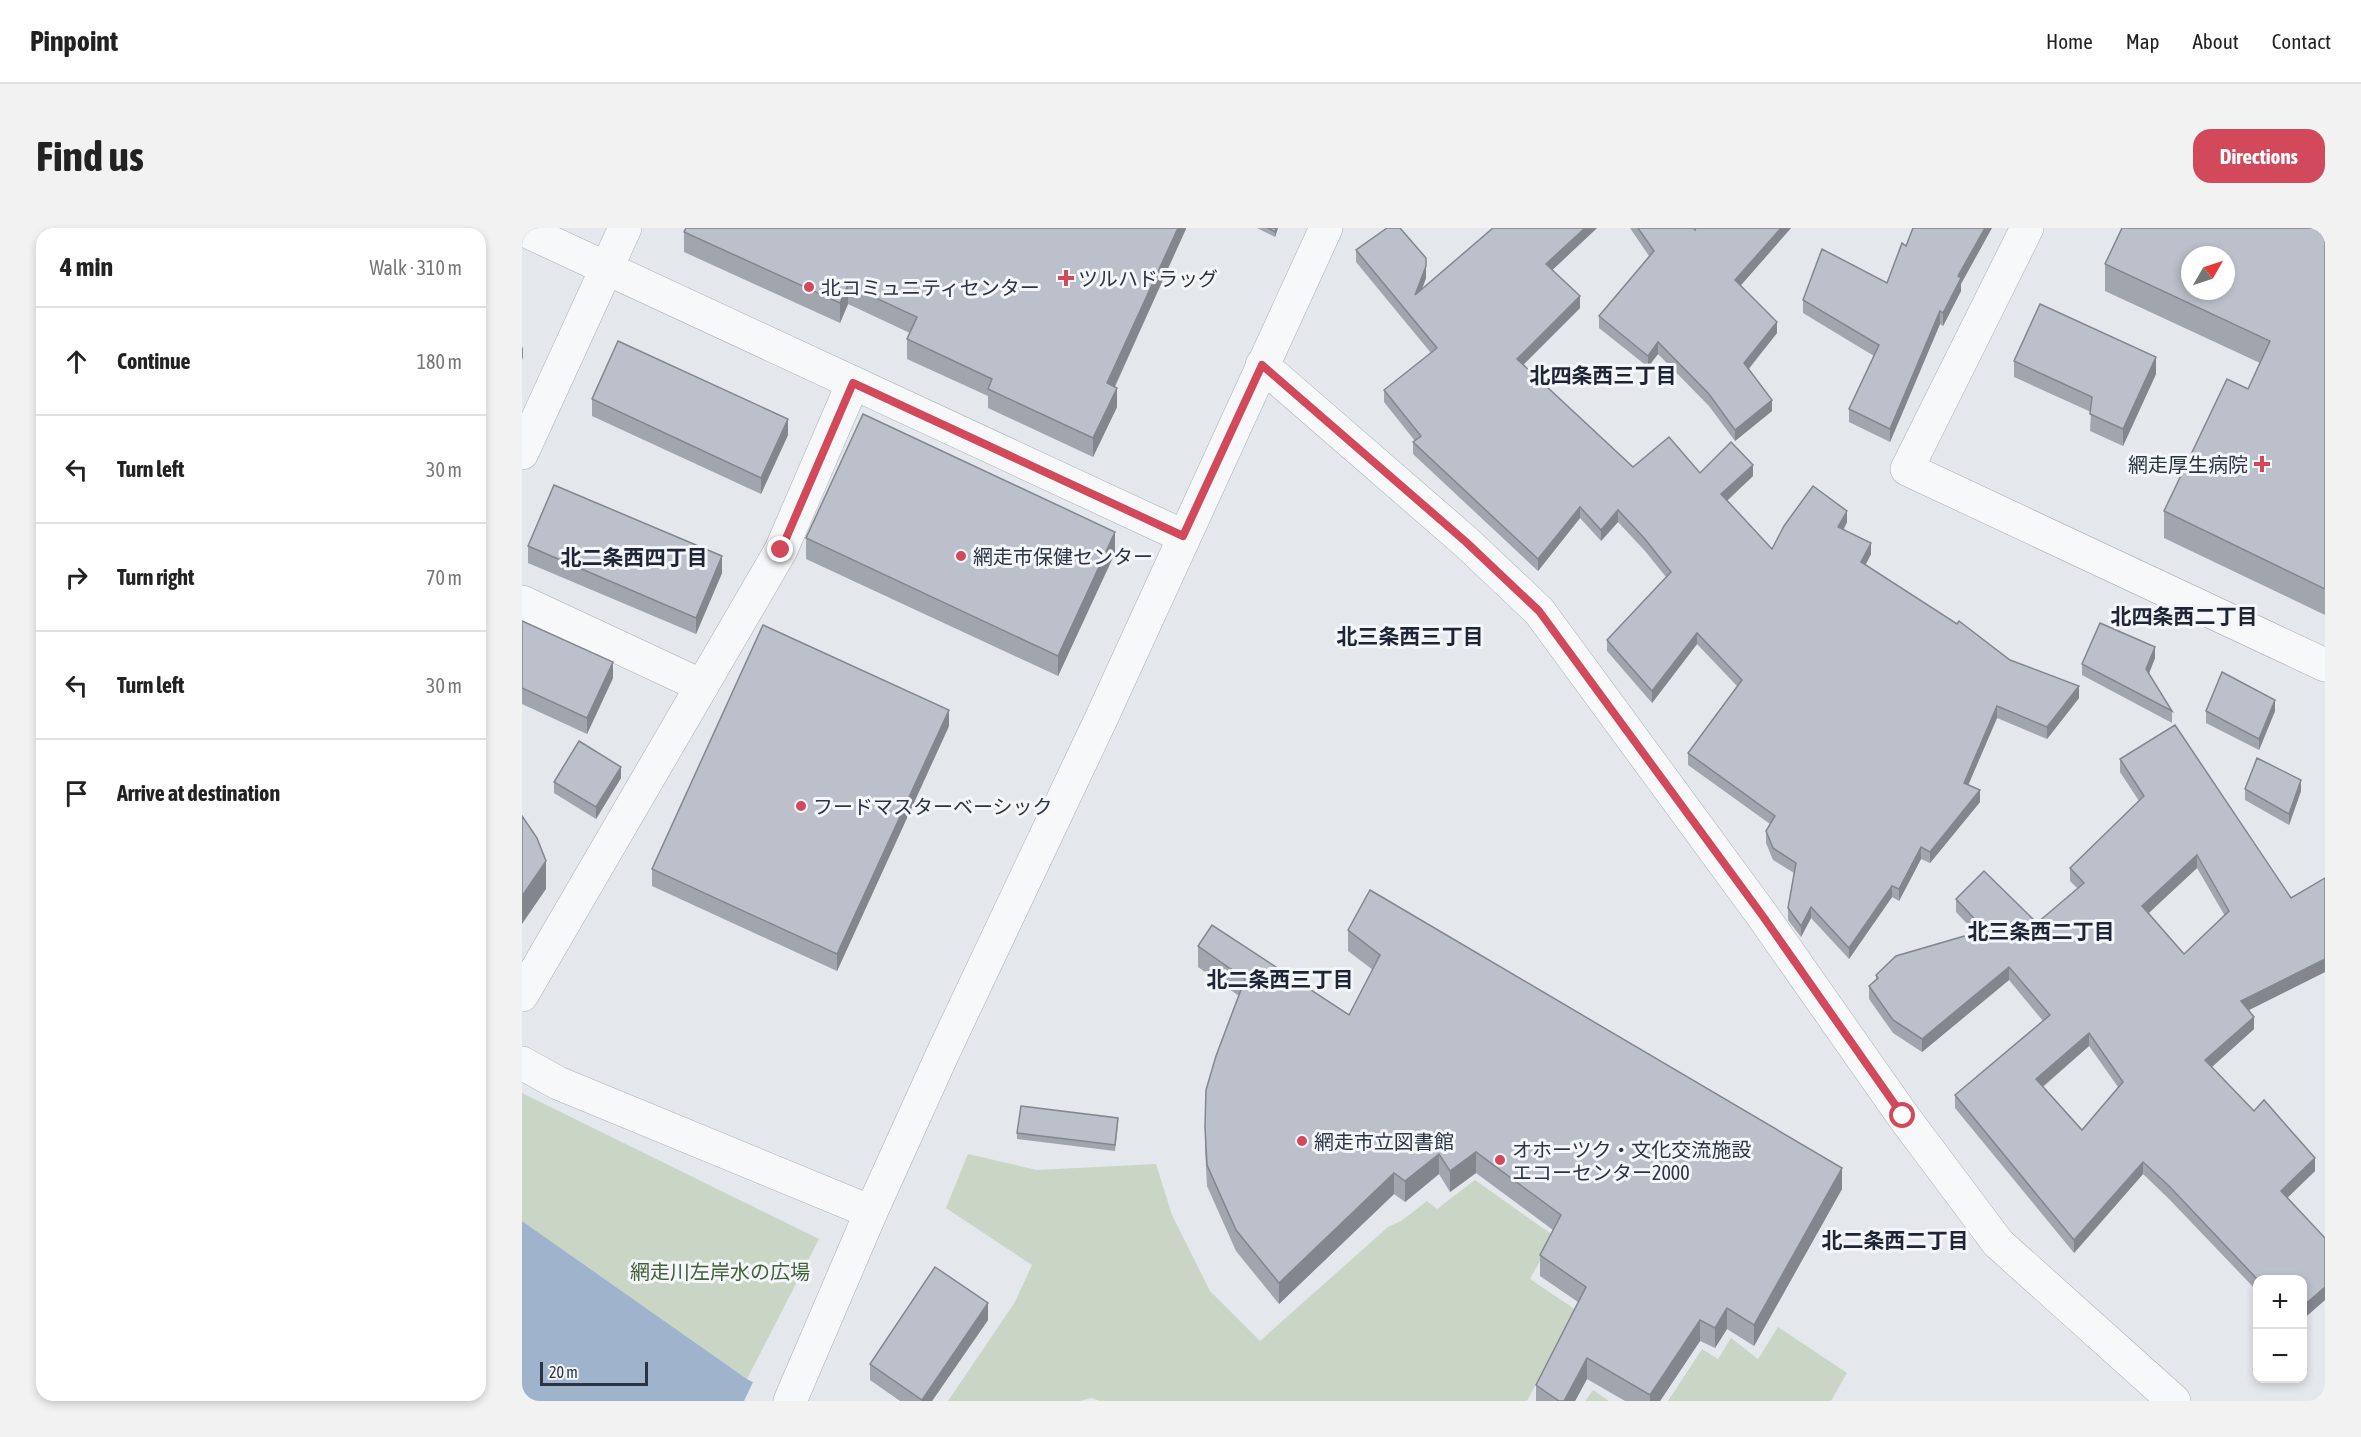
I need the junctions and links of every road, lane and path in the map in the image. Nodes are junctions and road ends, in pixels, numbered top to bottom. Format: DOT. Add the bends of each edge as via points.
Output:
graph roads {
  1 [pos="625,228"];
  2 [pos="1326,228"];
  3 [pos="2027,228"];
  4 [pos="522,229"];
  5 [pos="606,268"];
  6 [pos="1262,365"];
  7 [pos="853,383"];
  8 [pos="522,453"];
  9 [pos="1183,536"];
  10 [pos="522,602"];
  11 [pos="2325,665"];
  12 [pos="702,686"];
  13 [pos="522,995"];
  14 [pos="522,1063"];
  15 [pos="871,1212"];
  16 [pos="790,1401"];
  17 [pos="2174,1401"];
  1 -- 5 [label="street"];
  2 -- 6 [label="street"];
  3 -- 11 [label="street" via="1908,469"];
  4 -- 5 [label="street"];
  5 -- 7 [label="street"];
  5 -- 8 [label="street"];
  6 -- 9 [label="street"];
  6 -- 17 [label="street" via="1466,542 1539,611 1998,1243"];
  7 -- 9 [label="street"];
  7 -- 12 [label="street" via="781,550"];
  9 -- 15 [label="street"];
  10 -- 12 [label="street"];
  12 -- 13 [label="street"];
  14 -- 15 [label="street" via="558,1083"];
  15 -- 16 [label="street"];
}
